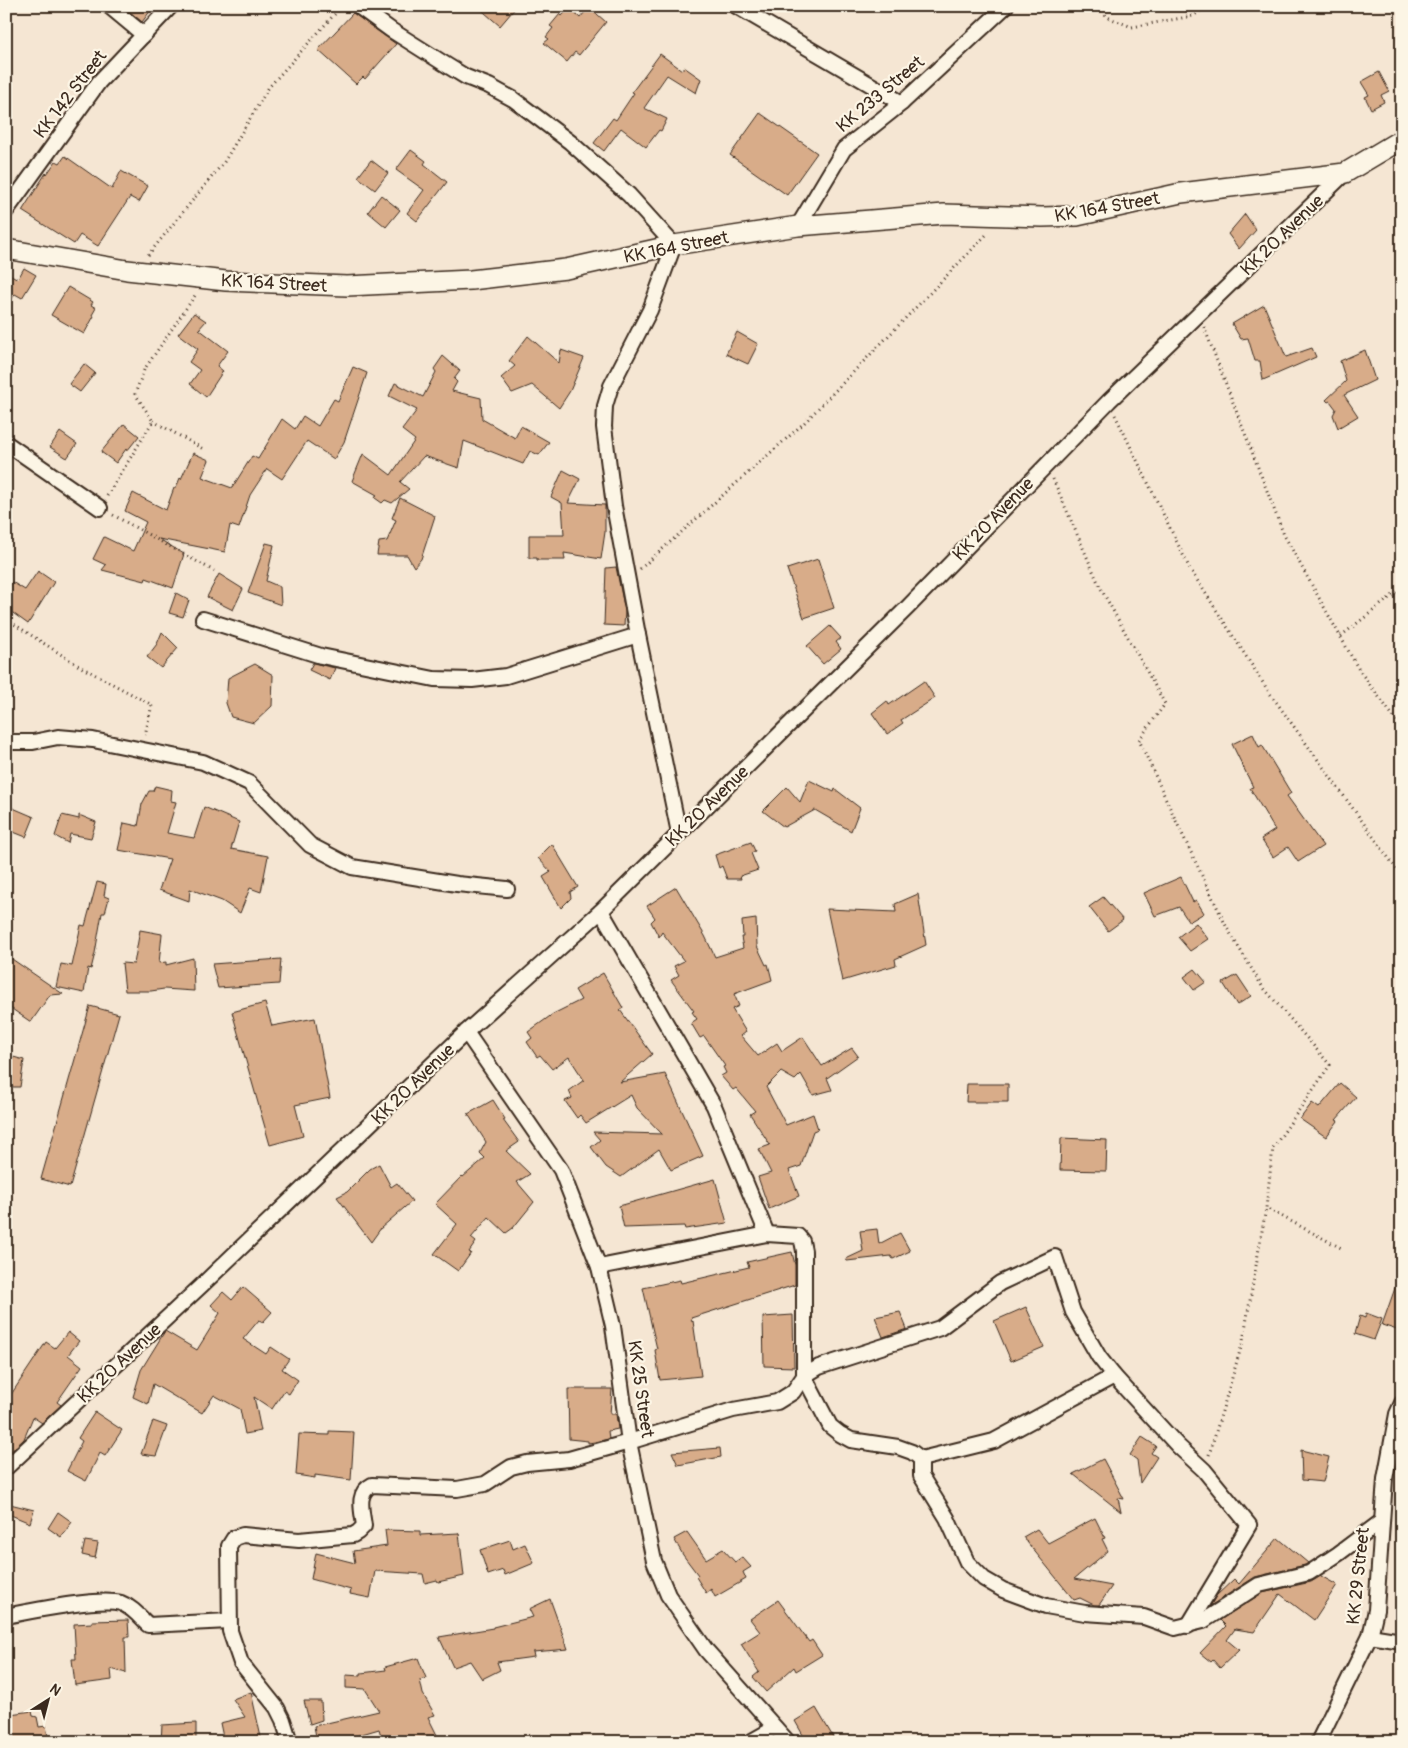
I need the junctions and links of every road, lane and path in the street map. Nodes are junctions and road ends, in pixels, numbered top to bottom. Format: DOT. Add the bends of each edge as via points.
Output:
graph roads {
  1 [pos="109,6"];
  2 [pos="171,6"];
  3 [pos="342,6"];
  4 [pos="358,6"];
  5 [pos="736,6"];
  6 [pos="1006,6"];
  7 [pos="1100,6"];
  8 [pos="1208,6"];
  9 [pos="144,35"];
  10 [pos="902,103"];
  11 [pos="1402,139"];
  12 [pos="1345,173"];
  13 [pos="6,211"];
  14 [pos="1004,216"];
  15 [pos="798,226"];
  16 [pos="674,246"];
  17 [pos="6,249"];
  18 [pos="135,271"];
  19 [pos="207,279"];
  20 [pos="1200,315"];
  21 [pos="1108,401"];
  22 [pos="153,421"];
  23 [pos="6,443"];
  24 [pos="205,450"];
  25 [pos="1046,465"];
  26 [pos="100,508"];
  27 [pos="214,571"];
  28 [pos="628,580"];
  29 [pos="1402,588"];
  30 [pos="203,619"];
  31 [pos="6,620"];
  32 [pos="638,635"];
  33 [pos="1341,636"];
  34 [pos="1402,728"];
  35 [pos="6,742"];
  36 [pos="141,750"];
  37 [pos="679,833"];
  38 [pos="1398,871"];
  39 [pos="507,889"];
  40 [pos="601,910"];
  41 [pos="466,1032"];
  42 [pos="1266,1208"];
  43 [pos="767,1234"];
  44 [pos="1343,1249"];
  45 [pos="599,1267"];
  46 [pos="804,1376"];
  47 [pos="1114,1376"];
  48 [pos="1402,1404"];
  49 [pos="629,1442"];
  50 [pos="921,1459"];
  51 [pos="6,1468"];
  52 [pos="1204,1470"];
  53 [pos="1382,1520"];
  54 [pos="6,1616"];
  55 [pos="229,1621"];
  56 [pos="1188,1626"];
  57 [pos="1370,1636"];
  58 [pos="1402,1641"];
  59 [pos="775,1728"];
  60 [pos="290,1742"];
  61 [pos="750,1742"];
  62 [pos="788,1742"];
  63 [pos="1318,1742"];
  1 -- 9 [label="street"];
  2 -- 9 [label="street, KK 142 Street"];
  3 -- 18 [label="path" via="270,87 224,162"];
  4 -- 16 [label="street" via="466,77 513,99 570,142 629,195"];
  5 -- 10 [label="street"];
  6 -- 10 [label="street, KK 233 Street"];
  7 -- 8 [label="path" via="1107,17 1132,27 1193,16"];
  9 -- 13 [label="street, KK 142 Street" via="99,82"];
  10 -- 15 [label="street, KK 233 Street" via="844,148"];
  11 -- 12 [label="main road, KK 20 Avenue"];
  12 -- 14 [label="main road, KK 164 Street" via="1181,193 1077,216"];
  12 -- 20 [label="street, KK 20 Avenue"];
  14 -- 15 [label="main road, KK 164 Street" via="944,214"];
  14 -- 28 [label="path" via="804,423"];
  15 -- 16 [label="main road, KK 164 Street"];
  16 -- 19 [label="main road, KK 164 Street" via="566,269 470,280 347,286"];
  16 -- 28 [label="street" via="650,310 611,386 605,406 604,428 614,506"];
  17 -- 18 [label="main road, KK 164 Street"];
  18 -- 19 [label="main road, KK 164 Street"];
  19 -- 22 [label="path" via="144,370 135,394"];
  20 -- 21 [label="street, KK 20 Avenue"];
  20 -- 33 [label="path" via="1284,535"];
  21 -- 25 [label="street, KK 20 Avenue"];
  21 -- 38 [label="path" via="1190,569 1269,692"];
  22 -- 24 [label="path"];
  22 -- 26 [label="path"];
  23 -- 26 [label="street"];
  25 -- 37 [label="street, KK 20 Avenue" via="908,607"];
  25 -- 42 [label="path" via="1100,587 1165,704 1139,740 1176,821 1227,928 1262,986 1330,1065 1273,1148"];
  26 -- 27 [label="path"];
  28 -- 32 [label="street"];
  29 -- 33 [label="path"];
  30 -- 32 [label="street" via="321,656 434,679 472,680 506,676"];
  31 -- 36 [label="path" via="79,666 152,705"];
  32 -- 37 [label="street"];
  33 -- 34 [label="path" via="1359,670"];
  35 -- 36 [label="street" via="58,738 93,740"];
  36 -- 39 [label="street" via="203,762 249,783 310,845 352,867"];
  37 -- 40 [label="street, KK 20 Avenue"];
  40 -- 41 [label="street, KK 20 Avenue"];
  40 -- 43 [label="street" via="714,1106"];
  41 -- 45 [label="street, KK 25 Street" via="561,1170"];
  41 -- 51 [label="street, KK 20 Avenue"];
  42 -- 44 [label="path"];
  42 -- 52 [label="path" via="1243,1341"];
  43 -- 45 [label="street"];
  43 -- 46 [label="street" via="798,1236 802,1241"];
  45 -- 49 [label="street, KK 25 Street" via="614,1326"];
  46 -- 47 [label="street" via="819,1367 940,1328 1000,1283 1055,1257 1073,1312"];
  46 -- 49 [label="street" via="793,1392 777,1402 733,1410"];
  46 -- 50 [label="street" via="830,1426 840,1434 851,1440 898,1446"];
  47 -- 50 [label="street" via="994,1441"];
  47 -- 52 [label="street"];
  48 -- 53 [label="street, KK 29 Street" via="1397,1414 1385,1479"];
  49 -- 55 [label="street" via="569,1459 511,1467 485,1484 456,1489 372,1485 361,1495 364,1526 353,1535 299,1540 238,1536 228,1546"];
  49 -- 59 [label="street, KK 25 Street" via="654,1561 668,1595 706,1650"];
  50 -- 56 [label="street" via="921,1476 947,1518 967,1562 984,1579 1046,1606 1085,1613 1144,1617 1175,1628"];
  52 -- 56 [label="street" via="1249,1525"];
  53 -- 56 [label="street" via="1310,1573 1259,1585 1203,1621"];
  53 -- 57 [label="street, KK 29 Street" via="1376,1610"];
  54 -- 55 [label="street" via="102,1602 121,1604 148,1624"];
  55 -- 60 [label="street" via="241,1663 277,1708"];
  57 -- 58 [label="street"];
  57 -- 63 [label="street, KK 29 Street"];
  59 -- 61 [label="street"];
  59 -- 62 [label="street, KK 25 Street"];
}
